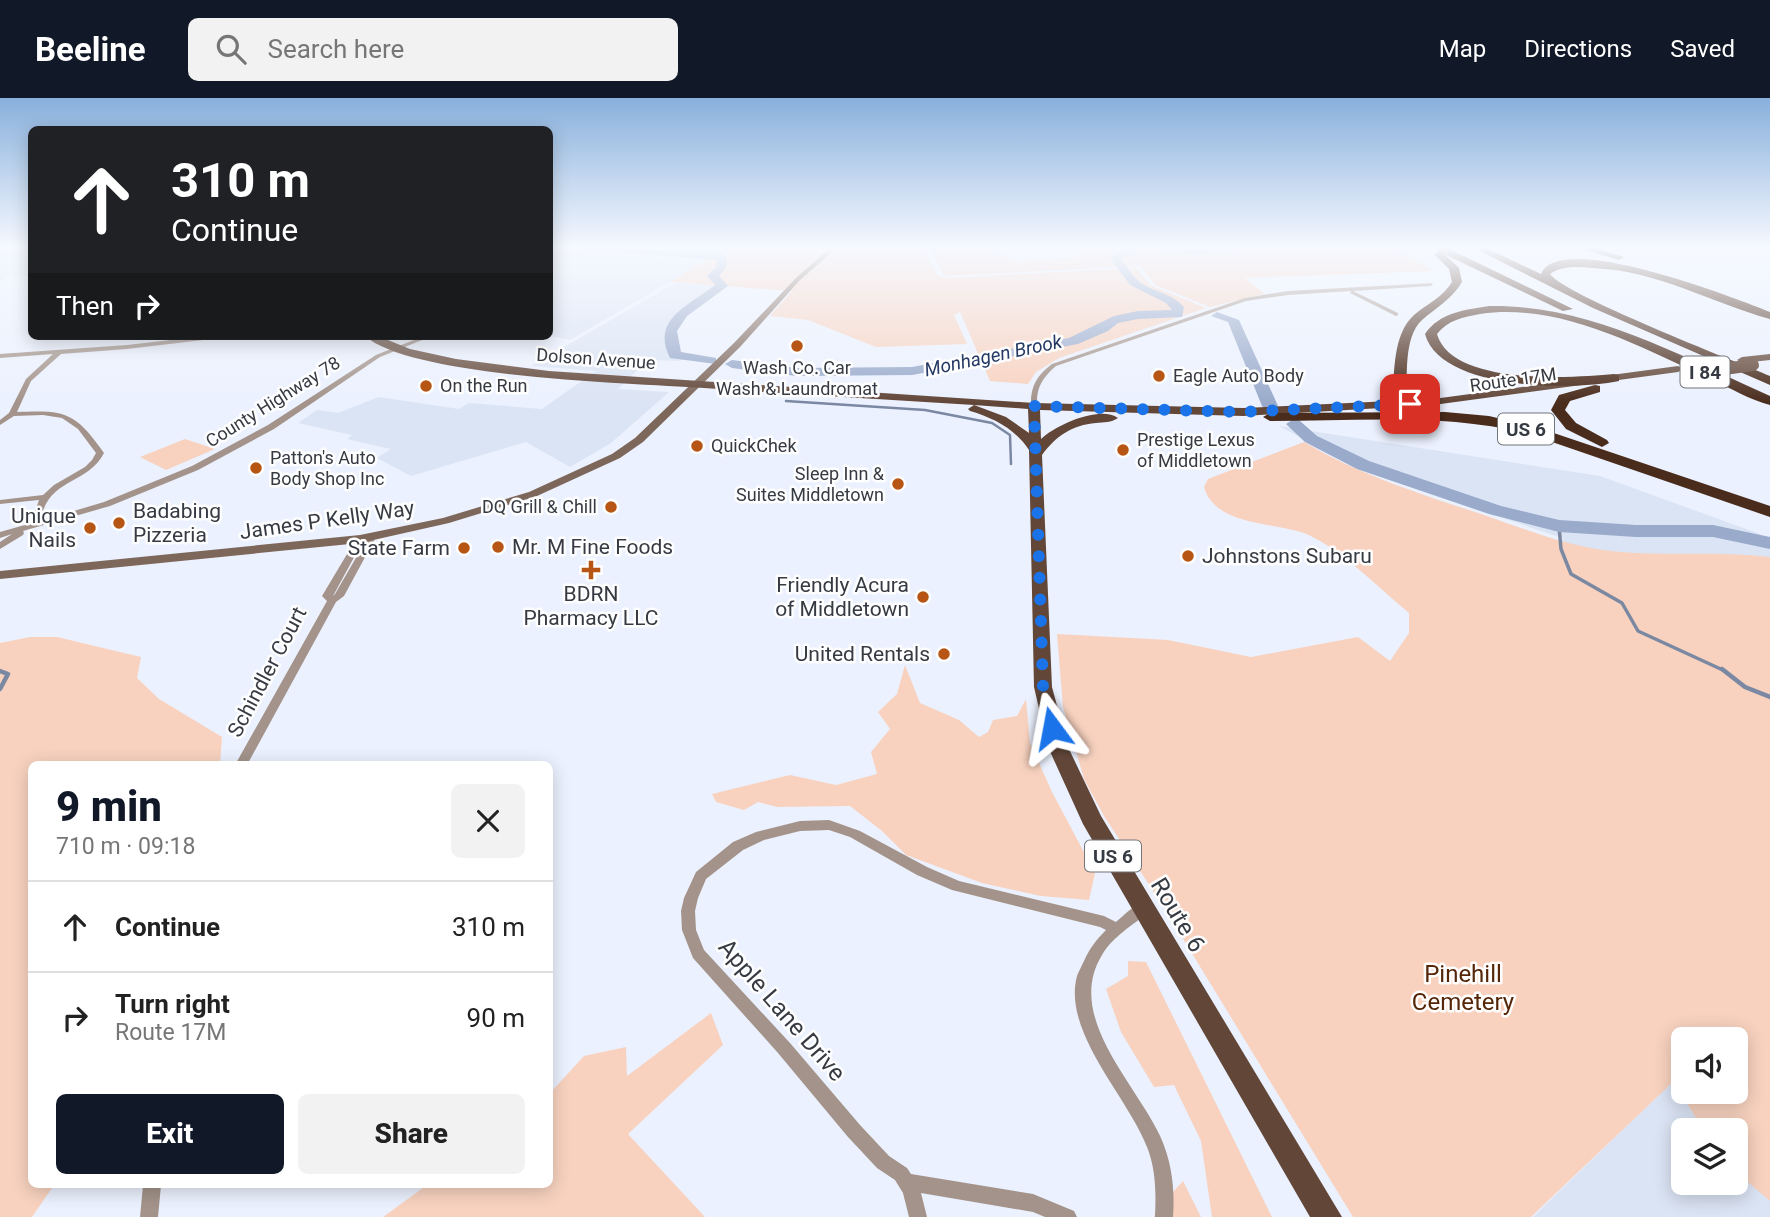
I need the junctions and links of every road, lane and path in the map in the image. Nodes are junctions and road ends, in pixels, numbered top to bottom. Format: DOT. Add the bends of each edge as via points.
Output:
graph roads {
  1 [pos="779,299"];
  2 [pos="1252,299"];
  3 [pos="1365,299"];
  4 [pos="1443,299"];
  5 [pos="1544,299"];
  6 [pos="1583,299"];
  7 [pos="1584,299"];
  8 [pos="1727,299"];
  9 [pos="1745,299"];
  10 [pos="1591,303"];
  11 [pos="1770,309"];
  12 [pos="1396,314"];
  13 [pos="1770,316"];
  14 [pos="167,340"];
  15 [pos="379,340"];
  16 [pos="419,340"];
  17 [pos="1640,342"];
  18 [pos="398,348"];
  19 [pos="60,352"];
  20 [pos="0,356"];
  21 [pos="1763,366"];
  22 [pos="1618,381"];
  23 [pos="699,383"];
  24 [pos="895,397"];
  25 [pos="1770,401"];
  26 [pos="1034,406"];
  27 [pos="1388,406"];
  28 [pos="12,414"];
  29 [pos="1164,416"];
  30 [pos="1270,417"];
  31 [pos="0,423"];
  32 [pos="1037,453"];
  33 [pos="46,497"];
  34 [pos="1770,500"];
  35 [pos="0,502"];
  36 [pos="1770,512"];
  37 [pos="45,522"];
  38 [pos="0,536"];
  39 [pos="366,538"];
  40 [pos="0,546"];
  41 [pos="0,563"];
  42 [pos="48,569"];
  43 [pos="0,575"];
  44 [pos="243,761"];
  45 [pos="1144,908"];
  46 [pos="1118,930"];
  47 [pos="906,1182"];
  48 [pos="152,1188"];
  49 [pos="149,1217"];
  50 [pos="918,1217"];
  51 [pos="1068,1217"];
  52 [pos="1164,1217"];
  53 [pos="1327,1217"];
  1 -- 23 [label="street, James P Kelly Way"];
  2 -- 26 [label="street" via="1064,360 1035,384"];
  3 -- 12 [label="street"];
  4 -- 27 [label="highway" via="1410,327 1399,400"];
  5 -- 17 [label="highway, I 84"];
  6 -- 10 [label="highway, I 84"];
  7 -- 10 [label="highway"];
  8 -- 13 [label="highway"];
  9 -- 11 [label="highway"];
  10 -- 21 [label="highway, I 84"];
  14 -- 19 [label="street"];
  15 -- 18 [label="main road, Dolson Avenue"];
  16 -- 18 [label="street, County Highway 78"];
  17 -- 22 [label="highway" via="1574,319 1509,310 1454,317 1441,322 1431,334 1431,343 1439,352 1487,372 1550,382"];
  17 -- 25 [label="highway, I 84"];
  18 -- 23 [label="main road, Dolson Avenue" via="517,371"];
  18 -- 37 [label="street, County Highway 78" via="209,461 107,504"];
  19 -- 20 [label="street"];
  19 -- 28 [label="street" via="28,380"];
  21 -- 22 [label="main road, Route 17M / US 6, bridge"];
  22 -- 27 [label="main road, Route 17M / US 6"];
  22 -- 30 [label="main road, Route 17M / US 6" via="1425,409"];
  22 -- 34 [label="highway" via="1563,398 1558,405 1560,415 1603,443"];
  23 -- 24 [label="main road, Dolson Avenue"];
  23 -- 39 [label="street, James P Kelly Way" via="639,440 570,479 490,509"];
  24 -- 26 [label="main road"];
  24 -- 32 [label="main road" via="994,415 1023,432"];
  26 -- 27 [label="main road, Route 17M / US 6" via="1242,412"];
  26 -- 29 [label="main road, Route 17M / US 6"];
  26 -- 32 [label="main road, US 6"];
  28 -- 31 [label="street"];
  28 -- 33 [label="street" via="68,417 82,426 100,453 93,464"];
  29 -- 30 [label="main road, Route 17M / US 6"];
  29 -- 32 [label="main road, US 6" via="1101,418 1065,426 1051,433"];
  30 -- 36 [label="highway, US 6" via="1445,416 1496,421"];
  32 -- 45 [label="main road, Route 6 / US 6" via="1046,709 1072,781"];
  33 -- 35 [label="street"];
  33 -- 37 [label="street" via="38,514"];
  37 -- 38 [label="street, County Highway 78"];
  37 -- 40 [label="street, County Highway 78"];
  39 -- 42 [label="street, James P Kelly Way"];
  39 -- 44 [label="street, Schindler Court" via="327,596 332,600"];
  41 -- 42 [label="street, James P Kelly Way" via="11,568"];
  42 -- 43 [label="street, James P Kelly Way"];
  45 -- 46 [label="street"];
  45 -- 53 [label="main road, Route 6 / US 6"];
  46 -- 47 [label="street, Apple Lane Drive" via="1104,922 957,886 829,825 800,826 752,839 701,876 688,911 698,954 854,1131"];
  46 -- 52 [label="street" via="1100,946 1088,967 1085,1012 1095,1040 1155,1142 1165,1179"];
  47 -- 50 [label="street, Apple Lane Drive"];
  47 -- 51 [label="street" via="1033,1203"];
  48 -- 49 [label="street"];
}
